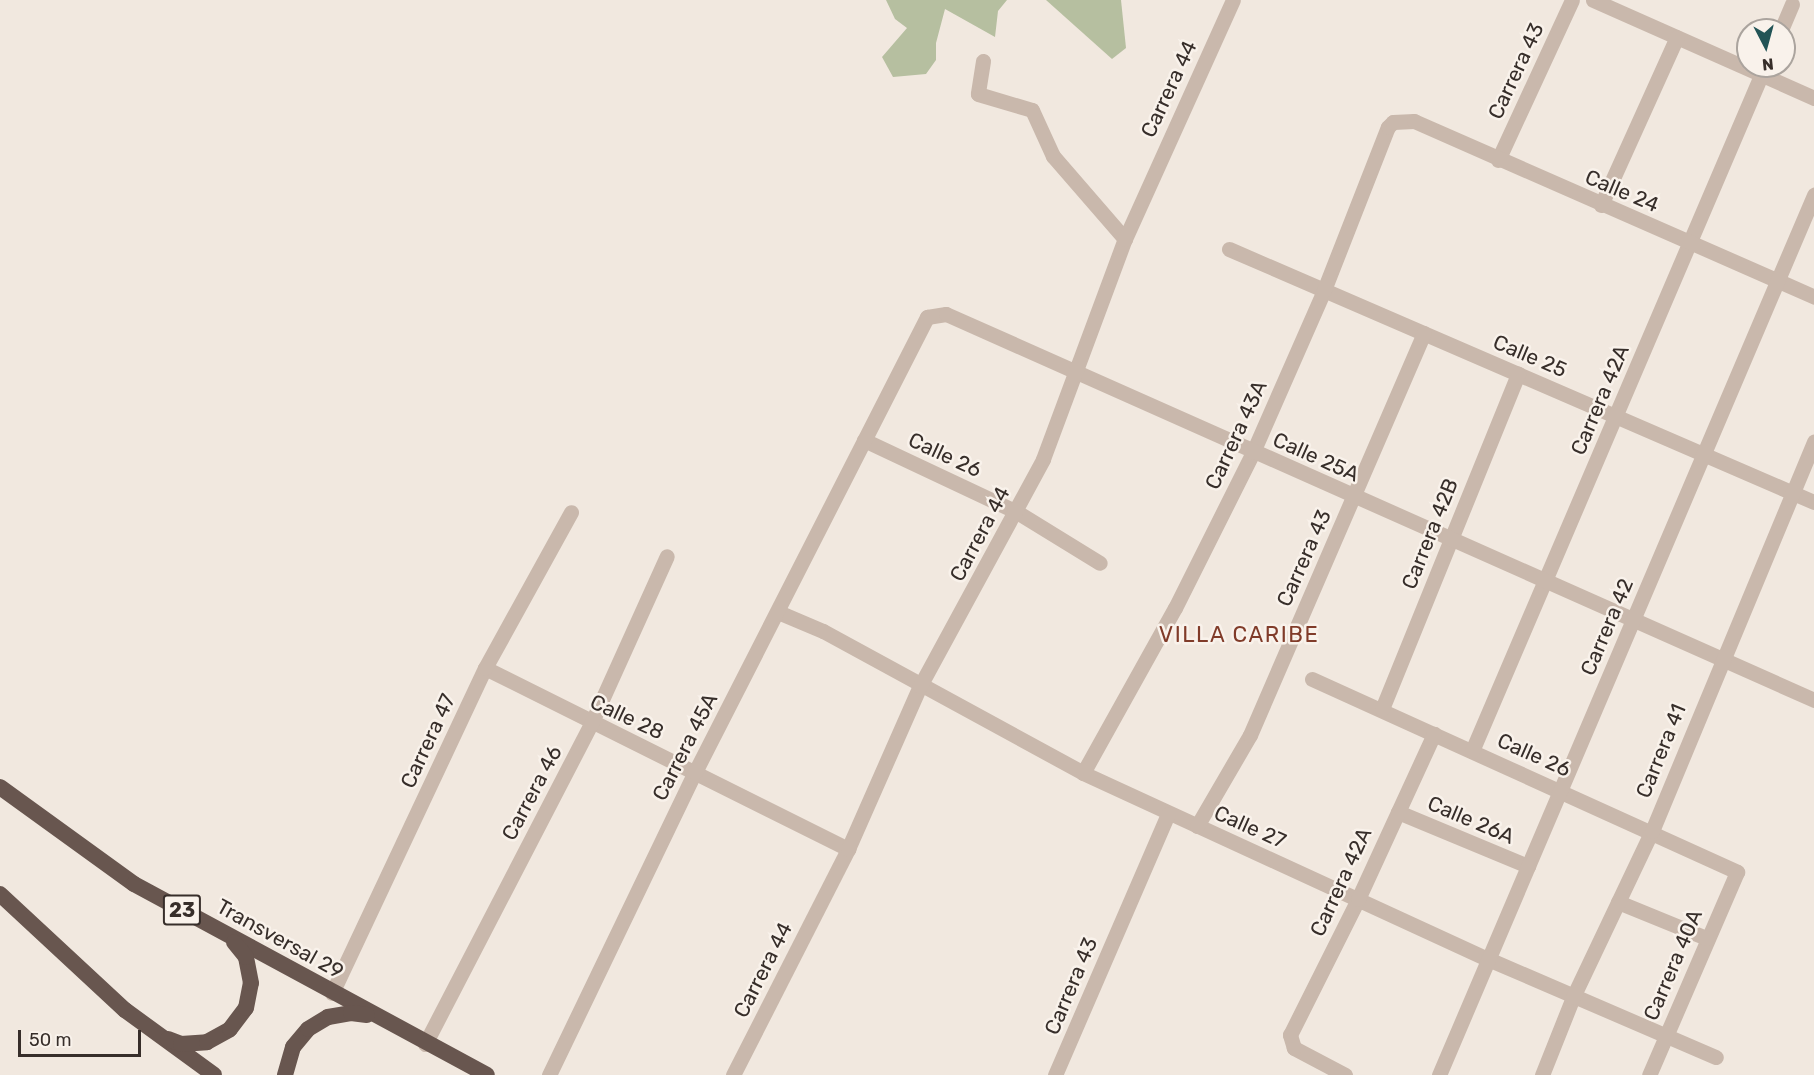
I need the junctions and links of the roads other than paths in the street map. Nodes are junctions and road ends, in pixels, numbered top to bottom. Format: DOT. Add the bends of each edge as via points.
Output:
graph roads {
  1 [pos="1233,0"];
  2 [pos="1572,0"];
  3 [pos="1593,0"];
  4 [pos="1792,4"];
  5 [pos="1786,18"];
  6 [pos="1677,37"];
  7 [pos="1736,59"];
  8 [pos="983,61"];
  9 [pos="1761,78"];
  10 [pos="1778,78"];
  11 [pos="1814,98"];
  12 [pos="1414,121"];
  13 [pos="1498,160"];
  14 [pos="1814,195"];
  15 [pos="1601,205"];
  16 [pos="1125,239"];
  17 [pos="1690,243"];
  18 [pos="1229,249"];
  19 [pos="1777,281"];
  20 [pos="1324,290"];
  21 [pos="1814,297"];
  22 [pos="1424,333"];
  23 [pos="1073,372"];
  24 [pos="1518,374"];
  25 [pos="1616,416"];
  26 [pos="864,440"];
  27 [pos="1814,441"];
  28 [pos="1253,452"];
  29 [pos="1703,454"];
  30 [pos="1792,492"];
  31 [pos="1353,496"];
  32 [pos="1814,502"];
  33 [pos="571,512"];
  34 [pos="1017,512"];
  35 [pos="1450,540"];
  36 [pos="667,556"];
  37 [pos="1100,563"];
  38 [pos="1545,581"];
  39 [pos="778,612"];
  40 [pos="1633,620"];
  41 [pos="1721,659"];
  42 [pos="485,668"];
  43 [pos="1312,679"];
  44 [pos="920,687"];
  45 [pos="1814,700"];
  46 [pos="1382,709"];
  47 [pos="591,724"];
  48 [pos="1434,734"];
  49 [pos="1472,751"];
  50 [pos="695,772"];
  51 [pos="1083,773"];
  52 [pos="0,787"];
  53 [pos="1560,790"];
  54 [pos="1398,812"];
  55 [pos="1168,814"];
  56 [pos="1197,826"];
  57 [pos="1652,831"];
  58 [pos="848,849"];
  59 [pos="1528,866"];
  60 [pos="1737,872"];
  61 [pos="0,894"];
  62 [pos="1358,899"];
  63 [pos="1618,902"];
  64 [pos="230,937"];
  65 [pos="1706,938"];
  66 [pos="1488,959"];
  67 [pos="333,993"];
  68 [pos="1573,997"];
  69 [pos="374,1016"];
  70 [pos="156,1034"];
  71 [pos="1665,1036"];
  72 [pos="425,1044"];
  73 [pos="1716,1057"];
  74 [pos="214,1075"];
  75 [pos="285,1075"];
  76 [pos="487,1075"];
  77 [pos="549,1075"];
  78 [pos="733,1075"];
  79 [pos="1055,1075"];
  80 [pos="1345,1075"];
  81 [pos="1439,1075"];
  82 [pos="1542,1075"];
  83 [pos="1649,1075"];
  1 -- 16 [label="street, Carrera 44"];
  2 -- 13 [label="street, Carrera 43"];
  3 -- 6 [label="street"];
  4 -- 5 [label="street"];
  6 -- 7 [label="street"];
  6 -- 15 [label="street"];
  8 -- 16 [label="street" via="978,94 1032,110 1053,156"];
  9 -- 17 [label="street, Carrera 42A"];
  10 -- 11 [label="street"];
  12 -- 13 [label="street, Calle 24"];
  12 -- 20 [label="street, Carrera 43A" via="1393,122 1388,128"];
  13 -- 15 [label="street, Calle 24"];
  14 -- 19 [label="street, Carrera 42"];
  15 -- 17 [label="street, Calle 24"];
  16 -- 23 [label="street, Carrera 44"];
  17 -- 19 [label="street, Calle 24"];
  17 -- 25 [label="street, Carrera 42A"];
  18 -- 20 [label="street, Calle 25"];
  19 -- 21 [label="street, Calle 24"];
  19 -- 29 [label="street, Carrera 42"];
  20 -- 22 [label="street, Calle 25"];
  20 -- 28 [label="street, Carrera 43A"];
  22 -- 24 [label="street, Calle 25"];
  22 -- 31 [label="street, Carrera 43"];
  23 -- 26 [label="street, Calle 25A" via="946,314 927,317"];
  23 -- 28 [label="street, Calle 25A"];
  23 -- 34 [label="street, Carrera 44" via="1043,459"];
  24 -- 25 [label="street, Calle 25"];
  24 -- 35 [label="street, Carrera 42B"];
  25 -- 29 [label="street, Calle 25"];
  25 -- 38 [label="street, Carrera 42A"];
  26 -- 34 [label="street, Calle 26"];
  26 -- 39 [label="street, Carrera 45A"];
  27 -- 30 [label="street, Carrera 41"];
  28 -- 31 [label="street, Calle 25A"];
  28 -- 51 [label="street, Carrera 43A" via="1175,608"];
  29 -- 30 [label="street, Calle 25"];
  29 -- 40 [label="street, Carrera 42"];
  30 -- 32 [label="street, Calle 25"];
  30 -- 41 [label="street, Carrera 41"];
  31 -- 35 [label="street, Calle 25A"];
  31 -- 56 [label="street, Carrera 43" via="1250,735"];
  33 -- 42 [label="street, Carrera 47"];
  34 -- 37 [label="street, Calle 26"];
  34 -- 44 [label="street, Carrera 44"];
  35 -- 38 [label="street, Calle 25A"];
  35 -- 46 [label="street, Carrera 42B"];
  36 -- 47 [label="street, Carrera 46"];
  38 -- 40 [label="street, Calle 25A"];
  38 -- 49 [label="street, Carrera 42A"];
  39 -- 44 [label="street, Calle 27" via="823,631"];
  39 -- 50 [label="street, Carrera 45A"];
  40 -- 41 [label="street, Calle 25A"];
  40 -- 53 [label="street, Carrera 42"];
  41 -- 45 [label="street, Calle 25A"];
  41 -- 57 [label="street, Carrera 41"];
  42 -- 47 [label="street, Calle 28"];
  42 -- 67 [label="street, Carrera 47"];
  43 -- 46 [label="street, Calle 26"];
  44 -- 51 [label="street, Calle 27"];
  44 -- 58 [label="street, Carrera 44"];
  46 -- 48 [label="street, Calle 26"];
  47 -- 50 [label="street, Calle 28"];
  47 -- 72 [label="street, Carrera 46"];
  48 -- 49 [label="street, Calle 26"];
  48 -- 54 [label="street, Carrera 42A"];
  49 -- 53 [label="street, Calle 26"];
  50 -- 58 [label="street, Calle 28"];
  50 -- 77 [label="street, Carrera 45A"];
  51 -- 55 [label="street, Calle 27"];
  52 -- 64 [label="highway, Transversal 29 / 23" via="134,884"];
  53 -- 57 [label="street, Calle 26"];
  53 -- 59 [label="street, Carrera 42"];
  54 -- 59 [label="street, Calle 26A"];
  54 -- 62 [label="street, Carrera 42A"];
  55 -- 56 [label="street, Calle 27"];
  55 -- 79 [label="street, Carrera 43"];
  56 -- 62 [label="street, Calle 27"];
  57 -- 60 [label="street, Calle 26"];
  57 -- 63 [label="street, Carrera 41"];
  58 -- 78 [label="street, Carrera 44"];
  59 -- 66 [label="street, Carrera 42"];
  60 -- 65 [label="street, Carrera 40A"];
  61 -- 70 [label="highway"];
  62 -- 66 [label="street, Calle 27"];
  62 -- 80 [label="street, Carrera 42A" via="1290,1035 1294,1048"];
  63 -- 65 [label="street"];
  63 -- 68 [label="street, Carrera 41"];
  64 -- 67 [label="highway, Transversal 29 / 23"];
  64 -- 70 [label="highway" via="248,966 251,983 246,1008 230,1029 207,1042 181,1044"];
  65 -- 71 [label="street, Carrera 40A"];
  66 -- 68 [label="street, Calle 27"];
  66 -- 81 [label="street, Carrera 42"];
  67 -- 69 [label="highway, Transversal 29 / 23"];
  68 -- 71 [label="street, Calle 27"];
  68 -- 82 [label="street, Carrera 41"];
  69 -- 72 [label="highway, Transversal 29 / 23"];
  69 -- 75 [label="highway" via="351,1013 328,1017 308,1029 293,1047"];
  70 -- 74 [label="highway"];
  71 -- 73 [label="street, Calle 27"];
  71 -- 83 [label="street, Carrera 40A"];
  72 -- 76 [label="highway, Transversal 29 / 23"];
}
